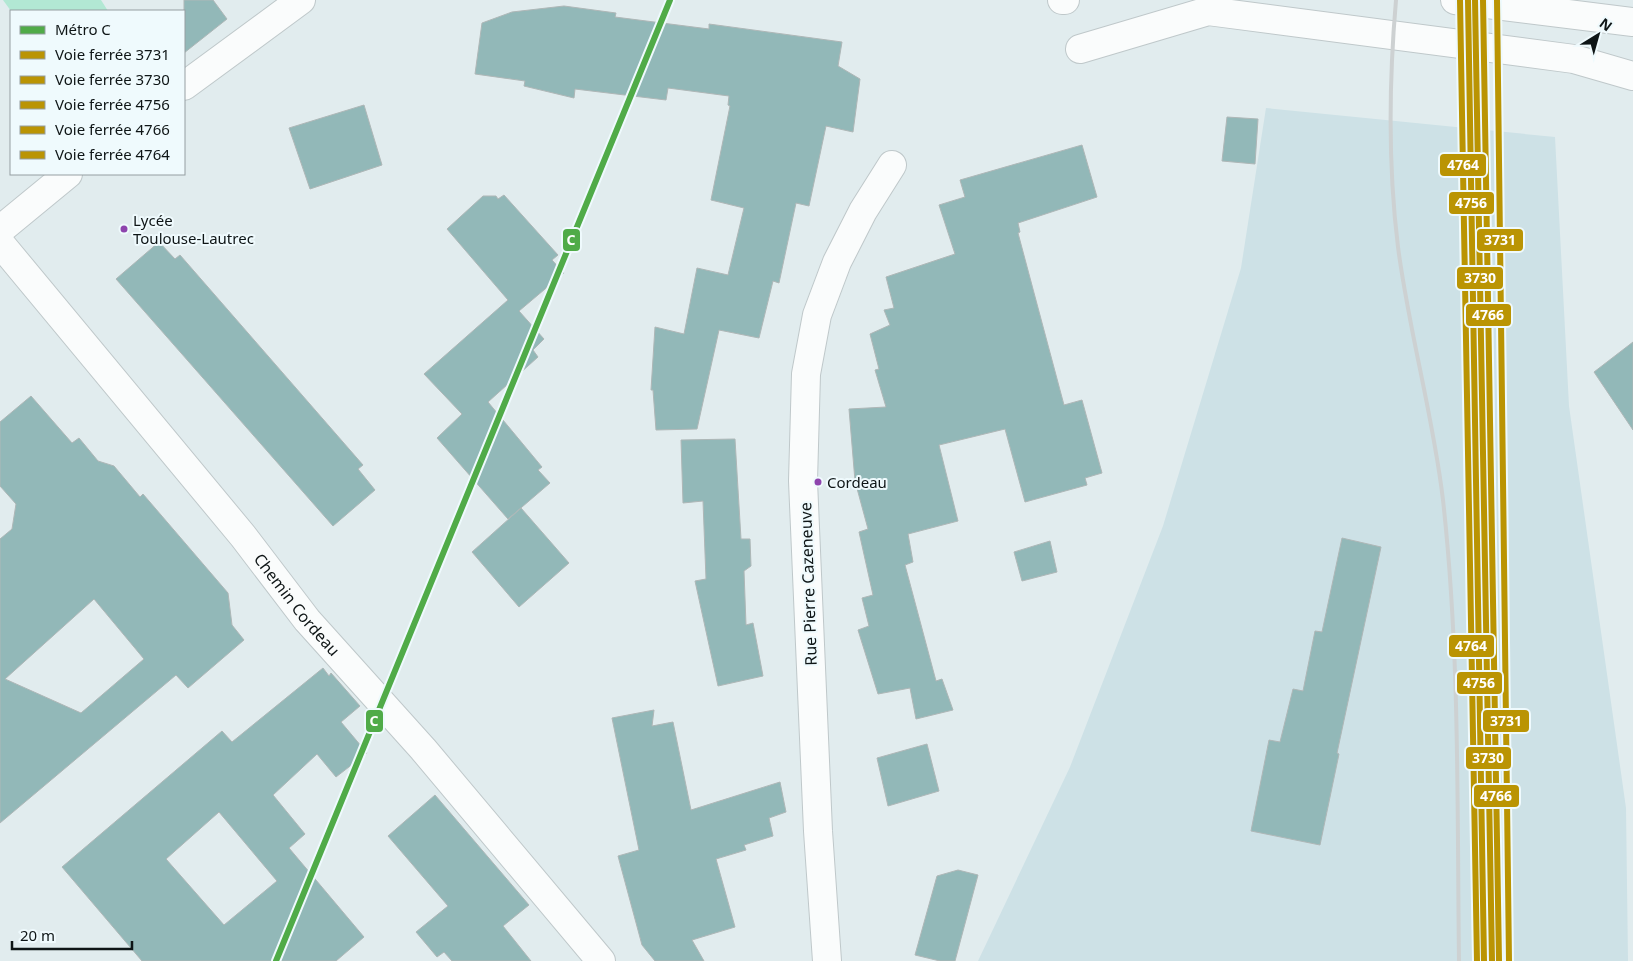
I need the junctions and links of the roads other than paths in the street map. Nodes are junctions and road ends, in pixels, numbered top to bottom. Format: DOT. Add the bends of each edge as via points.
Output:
graph roads {
  1 [pos="301,0"];
  2 [pos="1455,0"];
  3 [pos="1633,22"];
  4 [pos="1080,50"];
  5 [pos="1633,76"];
  6 [pos="185,85"];
  7 [pos="892,165"];
  8 [pos="67,175"];
  9 [pos="0,230"];
  10 [pos="0,243"];
  11 [pos="601,961"];
  12 [pos="828,961"];
  1 -- 6 [label="street"];
  2 -- 3 [label="street"];
  4 -- 5 [label="street" via="1208,11 1574,59"];
  7 -- 12 [label="street, Rue Pierre Cazeneuve" via="863,210 837,262 817,315 806,374 803,481 818,830"];
  8 -- 9 [label="street"];
  10 -- 11 [label="street, Chemin Cordeau" via="243,536 307,620 423,749"];
}
